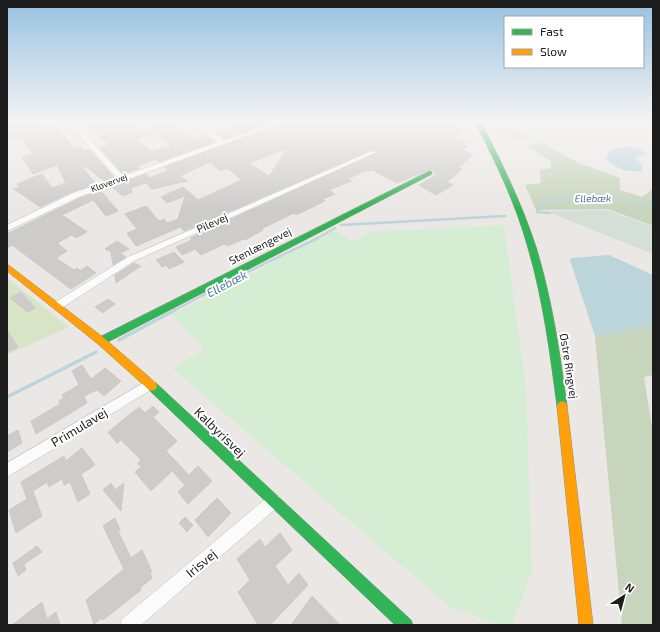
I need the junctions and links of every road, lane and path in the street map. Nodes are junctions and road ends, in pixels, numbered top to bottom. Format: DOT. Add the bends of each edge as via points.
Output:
graph roads {
  1 [pos="97,151"];
  2 [pos="199,151"];
  3 [pos="492,151"];
  4 [pos="374,152"];
  5 [pos="430,173"];
  6 [pos="122,179"];
  7 [pos="7,228"];
  8 [pos="7,268"];
  9 [pos="57,306"];
  10 [pos="101,341"];
  11 [pos="150,384"];
  12 [pos="7,470"];
  13 [pos="274,501"];
  14 [pos="128,625"];
  15 [pos="406,625"];
  16 [pos="586,625"];
  1 -- 6 [label="street"];
  2 -- 6 [label="street, Kløvervej"];
  3 -- 16 [label="street, Østre Ringvej" via="520,212 533,249 548,310 564,408"];
  4 -- 9 [label="street, Pilevej" via="131,259"];
  5 -- 10 [label="street, Stenlængevej"];
  6 -- 7 [label="street, Kløvervej" via="64,200"];
  8 -- 9 [label="street, Kalbyrisvej"];
  9 -- 10 [label="street, Kalbyrisvej"];
  10 -- 11 [label="street, Kalbyrisvej"];
  11 -- 12 [label="street, Primulavej"];
  11 -- 13 [label="street, Kalbyrisvej"];
  13 -- 14 [label="street, Irisvej"];
  13 -- 15 [label="street, Kalbyrisvej"];
}
